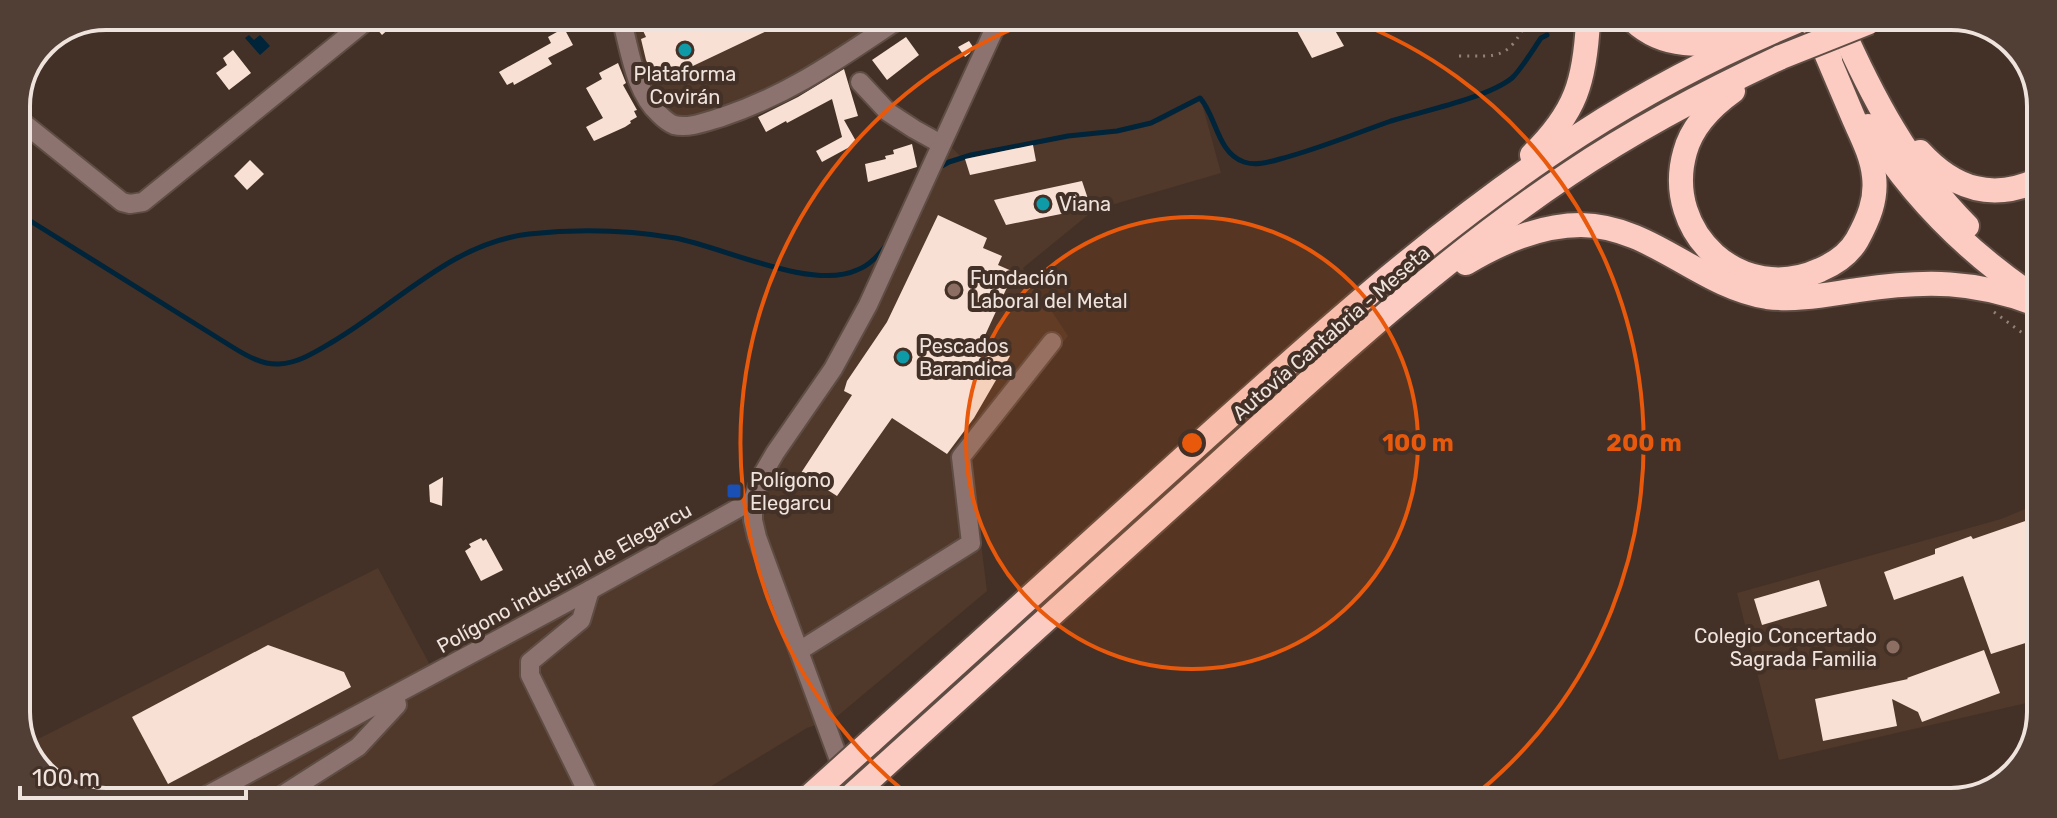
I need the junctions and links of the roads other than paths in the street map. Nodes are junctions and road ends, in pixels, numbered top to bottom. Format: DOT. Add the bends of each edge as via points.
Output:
graph roads {
  1 [pos="355,30"];
  2 [pos="624,30"];
  3 [pos="883,30"];
  4 [pos="994,30"];
  5 [pos="1587,30"];
  6 [pos="1646,30"];
  7 [pos="1795,30"];
  8 [pos="1812,30"];
  9 [pos="1812,30"];
  10 [pos="1843,30"];
  11 [pos="1849,30"];
  12 [pos="1770,33"];
  13 [pos="1781,57"];
  14 [pos="1863,72"];
  15 [pos="860,82"];
  16 [pos="30,128"];
  17 [pos="941,144"];
  18 [pos="2027,185"];
  19 [pos="1457,221"];
  20 [pos="2027,277"];
  21 [pos="2027,293"];
  22 [pos="2027,299"];
  23 [pos="1386,313"];
  24 [pos="1052,342"];
  25 [pos="753,500"];
  26 [pos="590,590"];
  27 [pos="799,651"];
  28 [pos="395,695"];
  29 [pos="221,788"];
  30 [pos="294,788"];
  31 [pos="586,788"];
  32 [pos="819,788"];
  33 [pos="848,788"];
  34 [pos="861,788"];
  1 -- 16 [label="street" via="143,202 122,202"];
  2 -- 3 [label="street" via="648,102 672,124 684,126 771,99"];
  4 -- 17 [label="street"];
  5 -- 19 [label="highway" via="1580,83 1563,120"];
  6 -- 12 [label="highway" via="1682,43"];
  7 -- 12 [label="highway, Autovía Cantabria - Meseta"];
  8 -- 13 [label="highway" via="1870,157 1874,196 1862,232 1843,256 1809,275 1779,279 1742,273 1709,250 1689,220 1681,174 1688,143 1707,114"];
  9 -- 21 [label="highway" via="1875,137 1929,209"];
  10 -- 14 [label="highway"];
  11 -- 13 [label="highway, Autovía Cantabria - Meseta, bridge"];
  12 -- 19 [label="highway, Autovía Cantabria - Meseta" via="1614,113"];
  13 -- 23 [label="highway, Autovía Cantabria - Meseta" via="1667,114 1570,173"];
  14 -- 18 [label="highway" via="1918,149 1952,179 2000,191"];
  14 -- 20 [label="highway" via="1936,191 1986,244"];
  15 -- 17 [label="street" via="888,112"];
  17 -- 25 [label="street" via="868,305 833,369 775,453"];
  19 -- 32 [label="highway, Autovía Cantabria - Meseta, bridge" via="1303,350"];
  22 -- 23 [label="highway" via="1934,283 1767,297 1727,286 1634,236 1579,225 1516,238"];
  23 -- 34 [label="highway, Autovía Cantabria - Meseta, bridge"];
  24 -- 27 [label="street" via="961,457 971,543"];
  25 -- 26 [label="street, Polígono industrial de Elegarcu"];
  25 -- 27 [label="street" via="757,537"];
  26 -- 28 [label="street, Polígono industrial de Elegarcu"];
  26 -- 31 [label="street, Polígono industrial de Elegarcu" via="581,620 530,662 530,675"];
  27 -- 33 [label="street"];
  28 -- 29 [label="street, Polígono industrial de Elegarcu"];
  28 -- 30 [label="street" via="397,705 358,747"];
}
